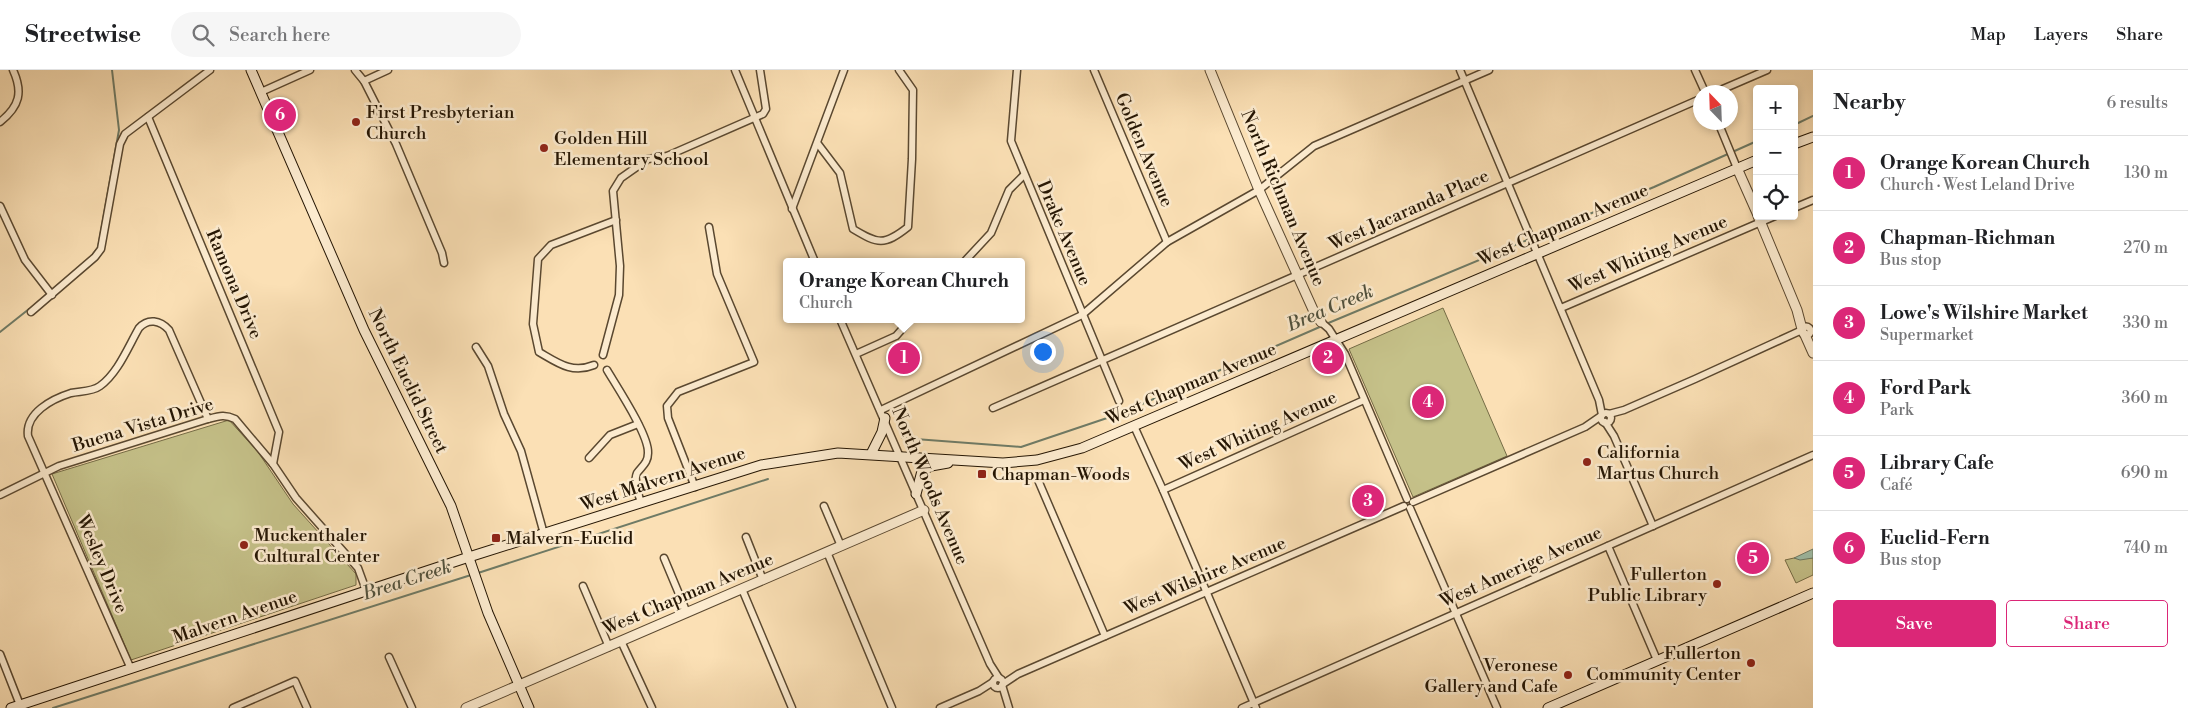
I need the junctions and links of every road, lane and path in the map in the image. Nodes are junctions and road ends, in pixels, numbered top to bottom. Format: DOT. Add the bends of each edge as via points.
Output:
graph roads {
  1 [pos="13,70"];
  2 [pos="210,70"];
  3 [pos="251,70"];
  4 [pos="310,70"];
  5 [pos="355,70"];
  6 [pos="388,70"];
  7 [pos="735,70"];
  8 [pos="760,70"];
  9 [pos="844,70"];
  10 [pos="899,70"];
  11 [pos="1017,70"];
  12 [pos="1094,70"];
  13 [pos="1210,70"];
  14 [pos="1460,70"];
  15 [pos="1489,70"];
  16 [pos="1695,70"];
  17 [pos="1767,70"];
  18 [pos="364,81"];
  19 [pos="1464,81"];
  20 [pos="1702,85"];
  21 [pos="1732,85"];
  22 [pos="261,92"];
  23 [pos="1693,102"];
  24 [pos="148,117"];
  25 [pos="755,118"];
  26 [pos="0,122"];
  27 [pos="1721,130"];
  28 [pos="1813,137"];
  29 [pos="1798,143"];
  30 [pos="818,144"];
  31 [pos="1753,162"];
  32 [pos="1737,168"];
  33 [pos="1024,175"];
  34 [pos="1507,184"];
  35 [pos="1259,190"];
  36 [pos="1813,200"];
  37 [pos="1753,204"];
  38 [pos="0,206"];
  39 [pos="1798,206"];
  40 [pos="792,210"];
  41 [pos="616,220"];
  42 [pos="1753,220"];
  43 [pos="1760,220"];
  44 [pos="709,227"];
  45 [pos="1167,242"];
  46 [pos="1537,254"];
  47 [pos="813,258"];
  48 [pos="968,258"];
  49 [pos="444,263"];
  50 [pos="1298,275"];
  51 [pos="52,294"];
  52 [pos="1561,308"];
  53 [pos="31,312"];
  54 [pos="1082,315"];
  55 [pos="1321,322"];
  56 [pos="842,323"];
  57 [pos="908,323"];
  58 [pos="1808,331"];
  59 [pos="1336,340"];
  60 [pos="476,346"];
  61 [pos="1813,353"];
  62 [pos="856,354"];
  63 [pos="603,355"];
  64 [pos="1102,361"];
  65 [pos="594,365"];
  66 [pos="607,370"];
  67 [pos="1364,400"];
  68 [pos="1119,401"];
  69 [pos="993,408"];
  70 [pos="883,414"];
  71 [pos="1606,418"];
  72 [pos="208,419"];
  73 [pos="638,424"];
  74 [pos="1134,426"];
  75 [pos="871,454"];
  76 [pos="1813,455"];
  77 [pos="900,456"];
  78 [pos="589,458"];
  79 [pos="958,460"];
  80 [pos="273,464"];
  81 [pos="45,472"];
  82 [pos="1038,480"];
  83 [pos="695,487"];
  84 [pos="1163,490"];
  85 [pos="916,494"];
  86 [pos="0,495"];
  87 [pos="641,503"];
  88 [pos="1408,504"];
  89 [pos="824,506"];
  90 [pos="924,510"];
  91 [pos="1653,526"];
  92 [pos="544,534"];
  93 [pos="746,537"];
  94 [pos="841,546"];
  95 [pos="1608,546"];
  96 [pos="827,552"];
  97 [pos="469,557"];
  98 [pos="664,558"];
  99 [pos="764,580"];
  100 [pos="583,586"];
  101 [pos="742,589"];
  102 [pos="366,590"];
  103 [pos="1206,592"];
  104 [pos="1813,593"];
  105 [pos="1455,612"];
  106 [pos="687,613"];
  107 [pos="1105,636"];
  108 [pos="621,641"];
  109 [pos="609,647"];
  110 [pos="0,654"];
  111 [pos="389,657"];
  112 [pos="1657,660"];
  113 [pos="131,669"];
  114 [pos="998,683"];
  115 [pos="519,686"];
  116 [pos="1255,705"];
  117 [pos="1008,706"];
  118 [pos="15,707"];
  119 [pos="233,708"];
  120 [pos="307,708"];
  121 [pos="412,708"];
  122 [pos="466,708"];
  123 [pos="529,708"];
  124 [pos="652,708"];
  125 [pos="792,708"];
  126 [pos="892,708"];
  127 [pos="940,708"];
  128 [pos="1242,708"];
  129 [pos="1497,708"];
  130 [pos="1548,708"];
  1 -- 26 [label="street" via="19,96 15,106"];
  2 -- 24 [label="street"];
  3 -- 22 [label="main road, North Euclid Street"];
  4 -- 22 [label="street"];
  5 -- 18 [label="street"];
  6 -- 18 [label="street"];
  7 -- 25 [label="street"];
  8 -- 25 [label="street" via="766,109"];
  9 -- 30 [label="street"];
  10 -- 30 [label="street" via="913,90 908,227 892,240 871,240 853,229 840,173"];
  11 -- 33 [label="street, Drake Avenue" via="1011,141"];
  12 -- 45 [label="street, Golden Avenue"];
  13 -- 35 [label="main road, North Richman Avenue"];
  14 -- 19 [label="street"];
  15 -- 19 [label="street"];
  16 -- 20 [label="street"];
  17 -- 21 [label="street"];
  18 -- 49 [label="street" via="396,144"];
  19 -- 34 [label="street"];
  19 -- 35 [label="street" via="1314,146"];
  22 -- 97 [label="main road, North Euclid Street" via="364,330 451,506"];
  23 -- 34 [label="street, West Jacaranda Place"];
  24 -- 51 [label="street" via="125,134 120,144 101,249"];
  24 -- 80 [label="street, Ramona Drive" via="279,432"];
  25 -- 40 [label="street"];
  25 -- 41 [label="street" via="667,156 648,158 621,178 613,191"];
  27 -- 32 [label="street"];
  28 -- 29 [label="main road"];
  30 -- 40 [label="street"];
  31 -- 32 [label="main road, West Chapman Avenue"];
  32 -- 37 [label="main road"];
  32 -- 46 [label="main road, West Chapman Avenue"];
  33 -- 48 [label="street" via="1010,190 991,233"];
  33 -- 54 [label="street, Drake Avenue"];
  34 -- 46 [label="street"];
  34 -- 50 [label="street, West Jacaranda Place"];
  35 -- 45 [label="street"];
  35 -- 50 [label="main road, North Richman Avenue"];
  36 -- 39 [label="street"];
  38 -- 51 [label="street" via="25,260"];
  40 -- 47 [label="street"];
  41 -- 63 [label="street" via="619,295"];
  41 -- 65 [label="street" via="551,245 538,259 533,324 540,352 567,368"];
  42 -- 52 [label="street, West Whiting Avenue"];
  43 -- 58 [label="main road"];
  44 -- 83 [label="street" via="718,274 754,362 678,392 667,406 668,418"];
  45 -- 54 [label="street"];
  46 -- 52 [label="street"];
  46 -- 59 [label="main road, West Chapman Avenue"];
  50 -- 55 [label="main road, North Richman Avenue"];
  50 -- 64 [label="street, West Jacaranda Place"];
  51 -- 53 [label="street"];
  52 -- 71 [label="street"];
  54 -- 64 [label="street, Drake Avenue"];
  54 -- 70 [label="street"];
  55 -- 59 [label="street, North Richman Avenue"];
  56 -- 62 [label="street, North Woods Avenue"];
  57 -- 62 [label="street" via="896,336"];
  58 -- 61 [label="main road"];
  58 -- 71 [label="street, West Wilshire Avenue"];
  59 -- 67 [label="street, North Richman Avenue"];
  59 -- 74 [label="main road, West Chapman Avenue"];
  60 -- 92 [label="street" via="488,366 521,451"];
  62 -- 70 [label="street, North Woods Avenue"];
  64 -- 68 [label="street, Drake Avenue"];
  64 -- 69 [label="street, West Jacaranda Place"];
  66 -- 73 [label="street"];
  67 -- 84 [label="street, West Whiting Avenue"];
  67 -- 88 [label="street, North Richman Avenue"];
  70 -- 75 [label="main road" via="882,432"];
  70 -- 77 [label="street, North Woods Avenue"];
  71 -- 88 [label="street, West Wilshire Avenue"];
  71 -- 91 [label="street"];
  72 -- 80 [label="street, Buena Vista Drive" via="223,415 235,419"];
  72 -- 81 [label="street, Buena Vista Drive"];
  72 -- 81 [label="street, Wesley Drive" via="169,330 157,322 146,322 139,328 111,375 99,387 70,394 33,415 27,429 28,436"];
  73 -- 78 [label="street" via="610,435"];
  73 -- 87 [label="street" via="649,451 648,460 635,482"];
  74 -- 79 [label="main road, West Chapman Avenue" via="1091,444 1037,460 1002,463"];
  74 -- 84 [label="street"];
  75 -- 77 [label="main road, West Chapman Avenue"];
  75 -- 83 [label="main road, West Malvern Avenue" via="838,453 761,465"];
  76 -- 91 [label="street, West Amerige Avenue"];
  77 -- 79 [label="main road, West Chapman Avenue"];
  77 -- 85 [label="street, North Woods Avenue"];
  79 -- 85 [label="main road" via="922,471"];
  80 -- 102 [label="street, Buena Vista Drive" via="296,498 358,568"];
  81 -- 86 [label="street, Buena Vista Drive"];
  81 -- 113 [label="street, Wesley Drive"];
  82 -- 107 [label="street"];
  83 -- 87 [label="main road, West Malvern Avenue"];
  84 -- 103 [label="street"];
  85 -- 90 [label="street, North Woods Avenue"];
  87 -- 92 [label="main road, West Malvern Avenue"];
  88 -- 103 [label="street, West Wilshire Avenue"];
  88 -- 105 [label="street, North Richman Avenue"];
  89 -- 94 [label="street"];
  90 -- 94 [label="main road, West Chapman Avenue"];
  90 -- 114 [label="street, North Woods Avenue"];
  91 -- 95 [label="street, West Amerige Avenue"];
  92 -- 97 [label="main road, West Malvern Avenue"];
  93 -- 99 [label="street"];
  94 -- 96 [label="main road, West Chapman Avenue"];
  95 -- 105 [label="street, West Amerige Avenue"];
  95 -- 112 [label="street"];
  96 -- 99 [label="main road, West Chapman Avenue"];
  96 -- 126 [label="street"];
  97 -- 102 [label="main road, Malvern Avenue"];
  97 -- 115 [label="main road, North Euclid Street" via="476,582"];
  98 -- 106 [label="street"];
  99 -- 101 [label="main road, West Chapman Avenue"];
  100 -- 109 [label="street"];
  101 -- 106 [label="main road, West Chapman Avenue"];
  101 -- 125 [label="street"];
  102 -- 113 [label="main road, Malvern Avenue"];
  103 -- 107 [label="street, West Wilshire Avenue"];
  103 -- 116 [label="street"];
  104 -- 112 [label="main road"];
  105 -- 116 [label="street, West Amerige Avenue"];
  105 -- 129 [label="street, North Richman Avenue"];
  106 -- 108 [label="main road, West Chapman Avenue"];
  107 -- 114 [label="street, West Wilshire Avenue"];
  108 -- 109 [label="main road, West Chapman Avenue"];
  108 -- 124 [label="street"];
  109 -- 115 [label="main road, West Chapman Avenue"];
  110 -- 118 [label="street"];
  111 -- 121 [label="street"];
  112 -- 130 [label="main road"];
  113 -- 118 [label="main road, Malvern Avenue"];
  114 -- 117 [label="street, North Woods Avenue"];
  114 -- 127 [label="street, West Wilshire Avenue"];
  115 -- 122 [label="main road, West Chapman Avenue"];
  115 -- 123 [label="main road, North Euclid Street"];
  116 -- 128 [label="street, West Amerige Avenue"];
  119 -- 120 [label="street" via="296,681"];
}
